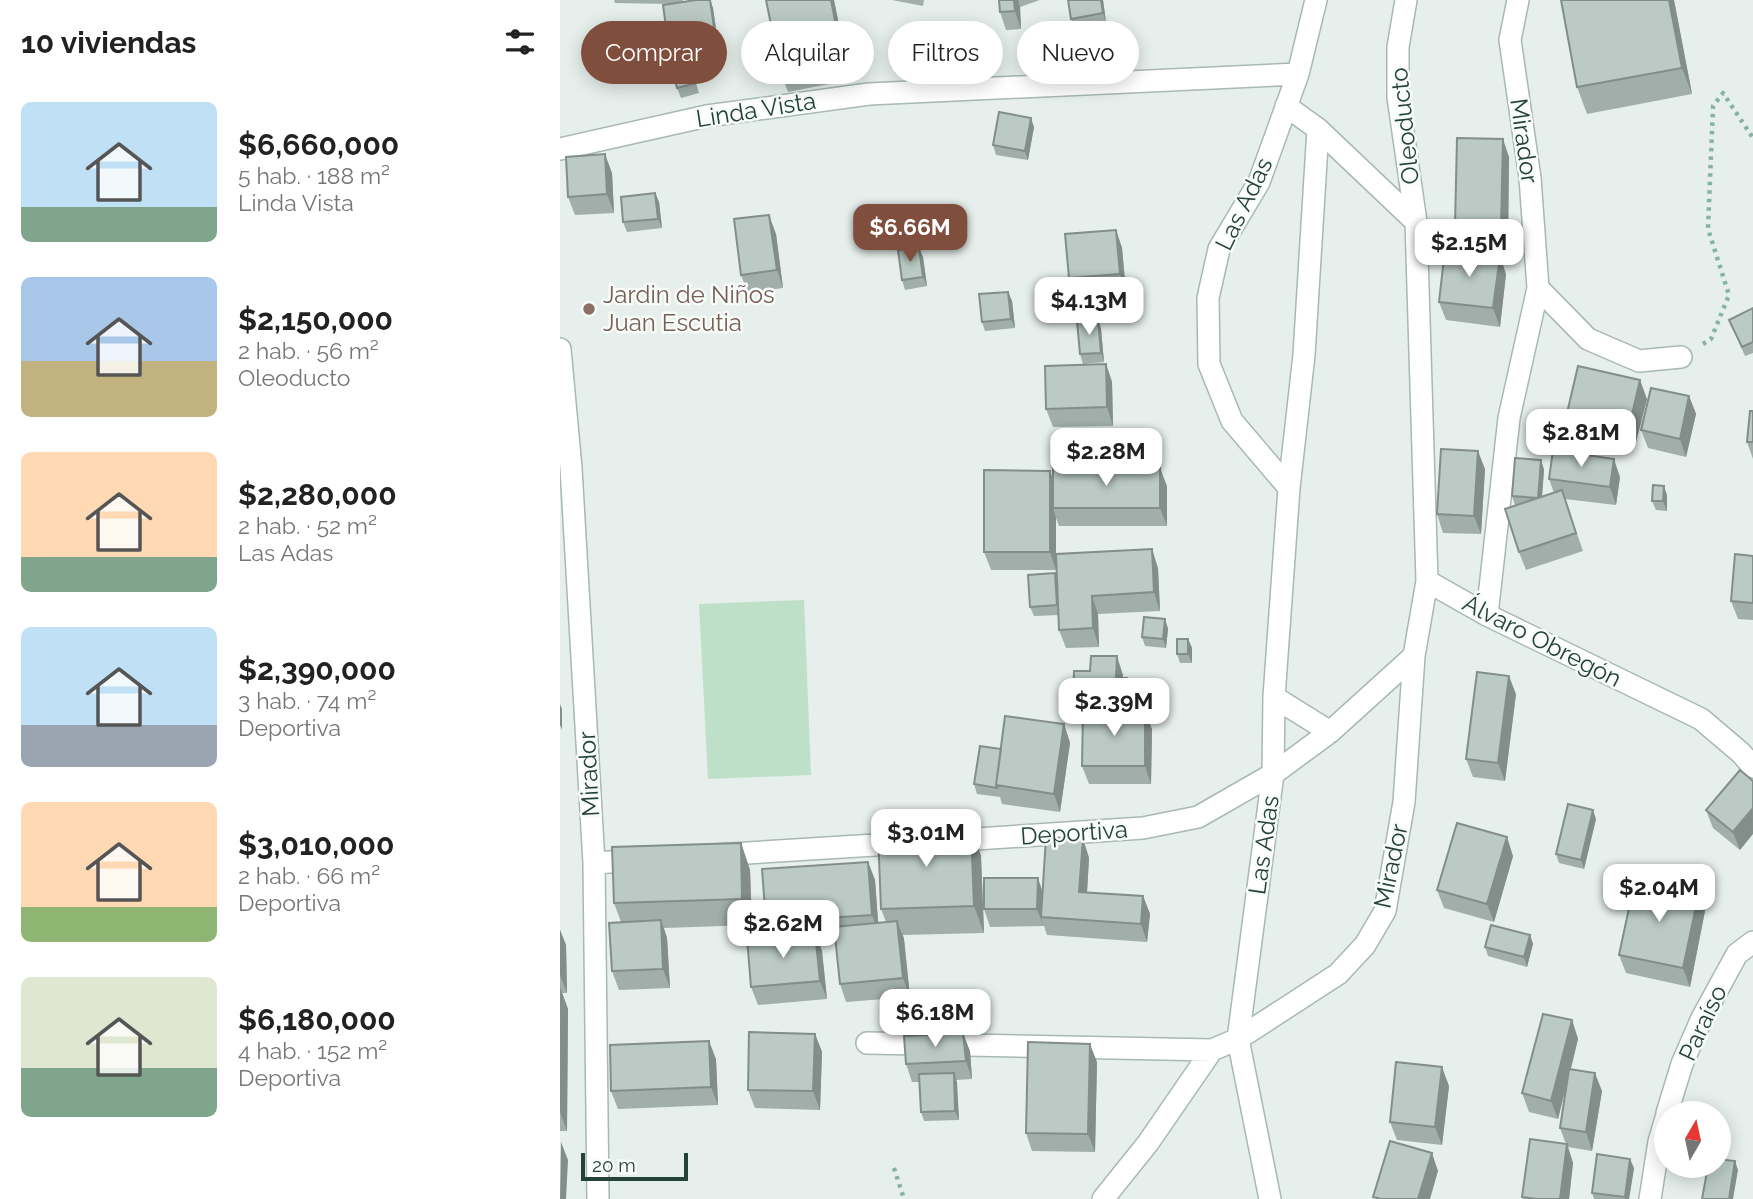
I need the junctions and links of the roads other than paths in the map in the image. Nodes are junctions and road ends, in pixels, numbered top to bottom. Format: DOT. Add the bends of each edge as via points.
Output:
graph roads {
  1 [pos="1317,0"];
  2 [pos="1406,0"];
  3 [pos="1518,0"];
  4 [pos="1298,74"];
  5 [pos="1286,106"];
  6 [pos="1318,129"];
  7 [pos="560,149"];
  8 [pos="1416,222"];
  9 [pos="1538,288"];
  10 [pos="560,349"];
  11 [pos="1681,356"];
  12 [pos="565,469"];
  13 [pos="1289,488"];
  14 [pos="1427,581"];
  15 [pos="1487,615"];
  16 [pos="1414,656"];
  17 [pos="1274,697"];
  18 [pos="1330,732"];
  19 [pos="1749,756"];
  20 [pos="1273,774"];
  21 [pos="691,857"];
  22 [pos="663,859"];
  23 [pos="594,863"];
  24 [pos="1753,942"];
  25 [pos="1238,1039"];
  26 [pos="867,1044"];
  27 [pos="1212,1050"];
  28 [pos="1671,1101"];
  29 [pos="1654,1174"];
  30 [pos="598,1199"];
  31 [pos="1103,1199"];
  32 [pos="1270,1199"];
  33 [pos="1650,1199"];
  1 -- 4 [label="street"];
  2 -- 8 [label="street, Oleoducto" via="1398,47 1398,97"];
  3 -- 9 [label="street, Mirador" via="1510,40 1530,178"];
  4 -- 5 [label="street, Las Adas"];
  4 -- 7 [label="street, Linda Vista" via="869,94 707,116"];
  5 -- 6 [label="street"];
  5 -- 13 [label="street, Las Adas" via="1259,182 1219,249 1208,298 1209,364 1232,421"];
  6 -- 8 [label="street"];
  6 -- 13 [label="street, Las Adas" via="1304,355"];
  8 -- 14 [label="street, Oleoducto"];
  9 -- 11 [label="street" via="1587,339 1639,361"];
  9 -- 15 [label="street, Mirador" via="1508,418"];
  10 -- 12 [label="street, Mirador"];
  12 -- 23 [label="street, Mirador"];
  13 -- 17 [label="street, Las Adas"];
  14 -- 15 [label="street, Álvaro Obregón"];
  14 -- 16 [label="street, Mirador"];
  15 -- 19 [label="street, Álvaro Obregón" via="1701,719"];
  16 -- 18 [label="street, Deportiva"];
  16 -- 25 [label="street, Mirador" via="1404,802 1385,911 1365,945 1338,974"];
  17 -- 18 [label="street"];
  17 -- 20 [label="street, Las Adas"];
  18 -- 20 [label="street, Deportiva"];
  20 -- 21 [label="street, Deportiva" via="1198,817 1143,828"];
  20 -- 25 [label="street, Las Adas"];
  22 -- 23 [label="street"];
  23 -- 30 [label="street, Mirador"];
  24 -- 28 [label="street, Paraíso" via="1737,954 1702,1018"];
  25 -- 27 [label="street, Mirador"];
  25 -- 32 [label="street, Las Adas"];
  26 -- 27 [label="street"];
  27 -- 31 [label="street"];
  29 -- 33 [label="street, Paraíso"];
}
